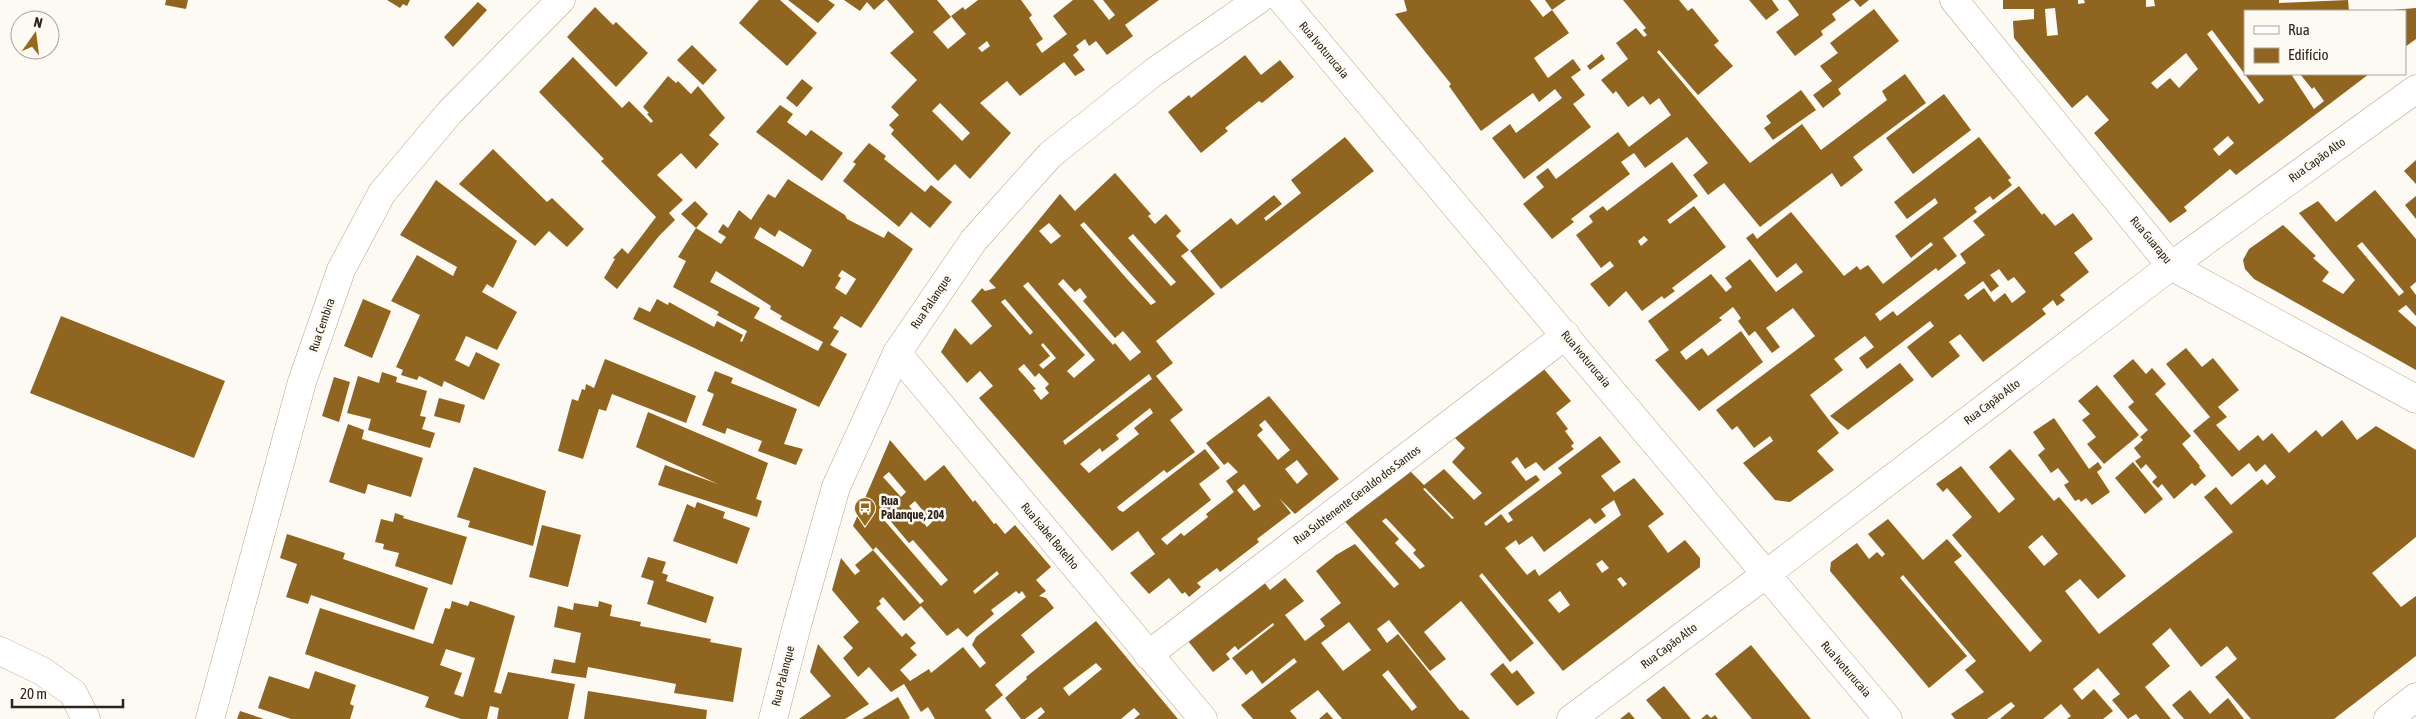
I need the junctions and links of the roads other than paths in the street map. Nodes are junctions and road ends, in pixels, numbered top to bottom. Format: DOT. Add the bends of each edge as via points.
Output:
graph roads {
  1 [pos="561,0"];
  2 [pos="1258,0"];
  3 [pos="1282,0"];
  4 [pos="1954,0"];
  5 [pos="2416,89"];
  6 [pos="2171,266"];
  7 [pos="1566,335"];
  8 [pos="897,353"];
  9 [pos="2416,399"];
  10 [pos="1765,575"];
  11 [pos="0,651"];
  12 [pos="1148,655"];
  13 [pos="2416,697"];
  14 [pos="86,719"];
  15 [pos="210,719"];
  16 [pos="773,719"];
  17 [pos="1203,719"];
  18 [pos="1571,719"];
  19 [pos="1888,719"];
  20 [pos="2388,719"];
  1 -- 15 [label="street, Rua Cembira" via="450,112 382,193 341,270 302,382"];
  2 -- 8 [label="street, Rua Palanque" via="1154,72 1050,155 974,240"];
  3 -- 7 [label="street, Rua Ivoturucaia"];
  4 -- 6 [label="street, Rua Guarapu"];
  5 -- 6 [label="street, Rua Capão Alto"];
  6 -- 9 [label="street, Rua Guarapu"];
  6 -- 10 [label="street, Rua Capão Alto"];
  7 -- 10 [label="street, Rua Ivoturucaia"];
  7 -- 12 [label="street, Rua Subtenente Geraldo dos Santos"];
  8 -- 12 [label="street, Rua Isabel Botelho"];
  8 -- 16 [label="street, Rua Palanque" via="836,488"];
  10 -- 18 [label="street, Rua Capão Alto"];
  10 -- 19 [label="street, Rua Ivoturucaia"];
  11 -- 14 [label="street" via="42,671 73,694"];
  12 -- 17 [label="street, Rua Isabel Botelho"];
  13 -- 20 [label="street"];
}
